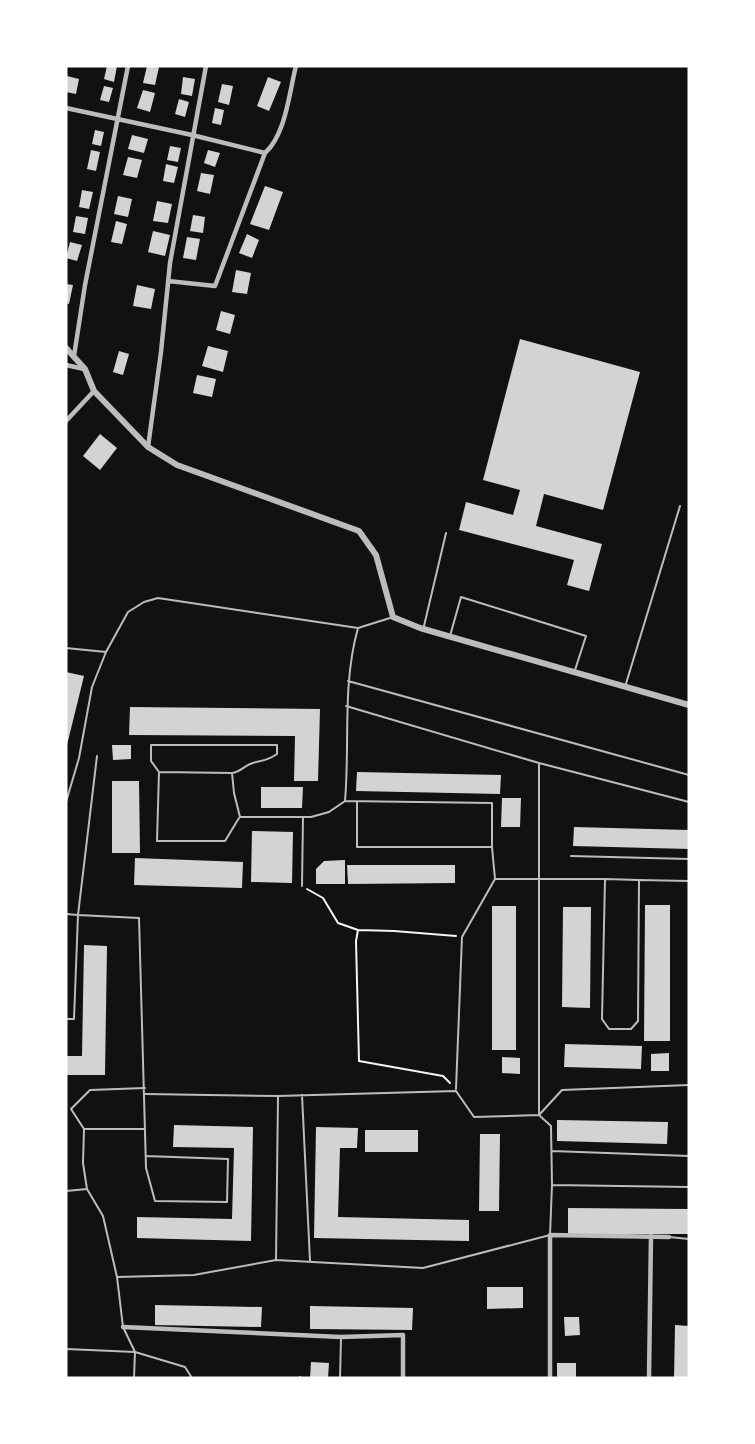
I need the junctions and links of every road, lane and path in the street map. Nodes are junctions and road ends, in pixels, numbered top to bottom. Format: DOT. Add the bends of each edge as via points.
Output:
graph roads {
  1 [pos="128,66"];
  2 [pos="206,66"];
  3 [pos="296,66"];
  4 [pos="66,108"];
  5 [pos="116,120"];
  6 [pos="192,135"];
  7 [pos="264,153"];
  8 [pos="168,281"];
  9 [pos="66,348"];
  10 [pos="74,356"];
  11 [pos="66,365"];
  12 [pos="85,369"];
  13 [pos="94,392"];
  14 [pos="66,421"];
  15 [pos="148,447"];
  16 [pos="680,506"];
  17 [pos="446,533"];
  18 [pos="393,617"];
  19 [pos="358,628"];
  20 [pos="423,629"];
  21 [pos="450,637"];
  22 [pos="66,648"];
  23 [pos="106,652"];
  24 [pos="574,673"];
  25 [pos="348,681"];
  26 [pos="624,688"];
  27 [pos="689,705"];
  28 [pos="346,706"];
  29 [pos="97,756"];
  30 [pos="539,763"];
  31 [pos="159,772"];
  32 [pos="232,773"];
  33 [pos="689,775"];
  34 [pos="345,801"];
  35 [pos="66,802"];
  36 [pos="357,802"];
  37 [pos="689,802"];
  38 [pos="240,817"];
  39 [pos="303,817"];
  40 [pos="492,847"];
  41 [pos="571,856"];
  42 [pos="689,859"];
  43 [pos="495,879"];
  44 [pos="539,879"];
  45 [pos="605,879"];
  46 [pos="639,880"];
  47 [pos="689,881"];
  48 [pos="302,886"];
  49 [pos="66,915"];
  50 [pos="78,915"];
  51 [pos="358,930"];
  52 [pos="462,937"];
  53 [pos="66,1019"];
  54 [pos="689,1085"];
  55 [pos="145,1088"];
  56 [pos="456,1090"];
  57 [pos="145,1094"];
  58 [pos="302,1095"];
  59 [pos="278,1096"];
  60 [pos="66,1108"];
  61 [pos="71,1109"];
  62 [pos="539,1115"];
  63 [pos="84,1129"];
  64 [pos="145,1129"];
  65 [pos="552,1151"];
  66 [pos="146,1156"];
  67 [pos="689,1156"];
  68 [pos="552,1185"];
  69 [pos="689,1187"];
  70 [pos="87,1189"];
  71 [pos="66,1191"];
  72 [pos="550,1235"];
  73 [pos="651,1236"];
  74 [pos="669,1237"];
  75 [pos="689,1239"];
  76 [pos="276,1260"];
  77 [pos="310,1261"];
  78 [pos="117,1277"];
  79 [pos="123,1327"];
  80 [pos="341,1336"];
  81 [pos="66,1349"];
  82 [pos="135,1352"];
  83 [pos="134,1378"];
  84 [pos="192,1378"];
  85 [pos="340,1378"];
  86 [pos="403,1378"];
  87 [pos="550,1378"];
  88 [pos="649,1378"];
  1 -- 5 [label="street"];
  2 -- 6 [label="street"];
  3 -- 7 [label="street" via="279,134"];
  4 -- 5 [label="street"];
  5 -- 6 [label="street"];
  5 -- 10 [label="street"];
  6 -- 7 [label="street"];
  6 -- 8 [label="street"];
  7 -- 8 [label="street" via="216,286"];
  8 -- 15 [label="street"];
  9 -- 10 [label="street"];
  10 -- 12 [label="street"];
  11 -- 12 [label="street"];
  12 -- 13 [label="street"];
  13 -- 14 [label="street"];
  13 -- 15 [label="street"];
  15 -- 18 [label="street" via="177,465 359,531 376,555"];
  16 -- 26 [label="lane"];
  17 -- 20 [label="lane"];
  18 -- 19 [label="lane"];
  18 -- 20 [label="street"];
  19 -- 23 [label="lane" via="158,598 128,612"];
  19 -- 25 [label="lane"];
  20 -- 21 [label="street"];
  21 -- 24 [label="street"];
  21 -- 24 [label="lane" via="461,597 586,636"];
  22 -- 23 [label="lane"];
  23 -- 35 [label="lane" via="92,687"];
  24 -- 26 [label="street"];
  25 -- 28 [label="lane"];
  25 -- 33 [label="lane"];
  26 -- 27 [label="street"];
  28 -- 30 [label="lane"];
  28 -- 34 [label="lane"];
  29 -- 50 [label="lane"];
  30 -- 37 [label="lane"];
  30 -- 44 [label="lane"];
  31 -- 32 [label="lane"];
  31 -- 32 [label="lane" via="151,761 151,745 277,746 277,754 267,761"];
  31 -- 38 [label="lane" via="157,841 225,841"];
  32 -- 38 [label="lane"];
  34 -- 36 [label="lane"];
  34 -- 39 [label="lane" via="329,812"];
  36 -- 40 [label="lane" via="492,803"];
  36 -- 40 [label="lane" via="357,847"];
  38 -- 39 [label="lane"];
  39 -- 48 [label="lane"];
  40 -- 43 [label="lane"];
  41 -- 42 [label="lane"];
  43 -- 44 [label="lane"];
  43 -- 52 [label="lane"];
  44 -- 45 [label="lane"];
  44 -- 62 [label="lane"];
  45 -- 46 [label="lane"];
  45 -- 46 [label="lane" via="602,1019 609,1029 631,1029 638,1021"];
  46 -- 47 [label="lane"];
  48 -- 51 [label="path" via="322,898 338,923"];
  49 -- 50 [label="lane"];
  50 -- 53 [label="lane" via="74,1019"];
  50 -- 55 [label="lane" via="139,918"];
  51 -- 52 [label="path"];
  51 -- 56 [label="path" via="359,1061 443,1076"];
  52 -- 56 [label="lane"];
  54 -- 62 [label="lane" via="562,1090"];
  55 -- 57 [label="lane"];
  55 -- 61 [label="lane" via="90,1090"];
  56 -- 58 [label="lane"];
  56 -- 62 [label="lane" via="474,1117"];
  57 -- 59 [label="lane"];
  57 -- 64 [label="lane"];
  58 -- 59 [label="lane"];
  58 -- 77 [label="lane"];
  59 -- 76 [label="lane"];
  60 -- 61 [label="lane"];
  61 -- 63 [label="lane"];
  62 -- 65 [label="lane" via="551,1126"];
  63 -- 64 [label="lane"];
  63 -- 70 [label="lane"];
  64 -- 66 [label="lane"];
  65 -- 67 [label="lane"];
  65 -- 68 [label="lane"];
  66 -- 66 [label="lane" via="155,1201 227,1203 228,1159"];
  68 -- 69 [label="lane"];
  68 -- 72 [label="lane"];
  70 -- 71 [label="lane"];
  70 -- 78 [label="lane" via="102,1216"];
  72 -- 73 [label="street"];
  72 -- 77 [label="lane" via="423,1268"];
  72 -- 87 [label="street"];
  73 -- 74 [label="street"];
  73 -- 88 [label="street"];
  74 -- 75 [label="lane"];
  76 -- 77 [label="lane"];
  76 -- 78 [label="lane" via="194,1275"];
  78 -- 79 [label="lane"];
  79 -- 80 [label="street"];
  79 -- 82 [label="lane"];
  80 -- 85 [label="lane"];
  80 -- 86 [label="street" via="403,1335"];
  81 -- 82 [label="lane"];
  82 -- 83 [label="lane"];
  82 -- 84 [label="lane" via="185,1366"];
}
